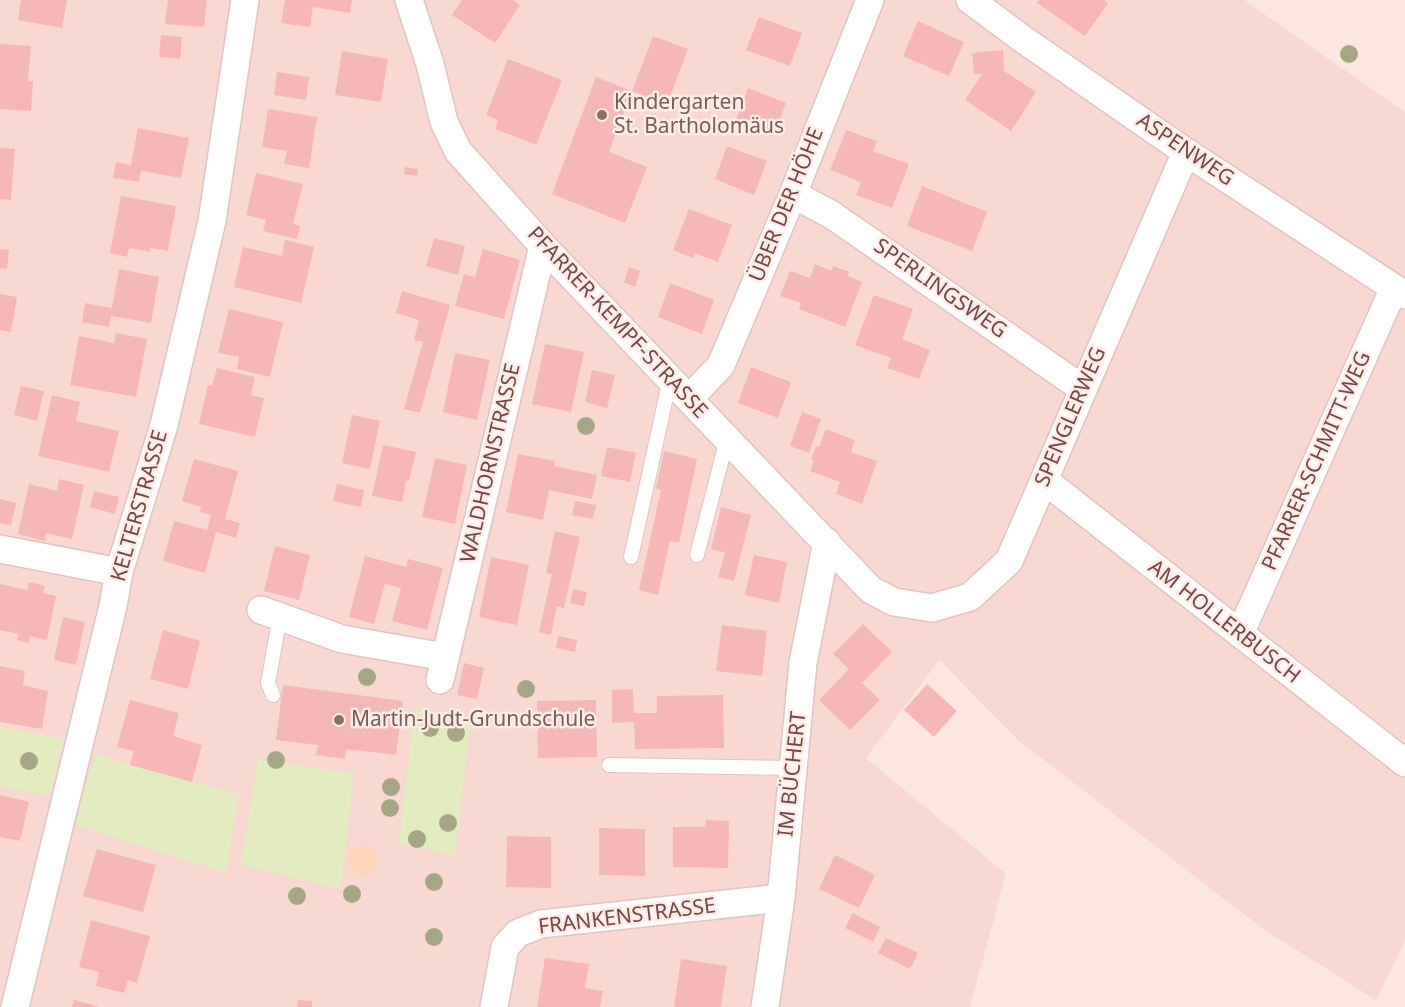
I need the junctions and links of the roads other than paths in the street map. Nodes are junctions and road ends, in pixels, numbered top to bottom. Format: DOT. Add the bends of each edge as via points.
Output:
graph roads {
  1 [pos="245,0"];
  2 [pos="409,0"];
  3 [pos="870,0"];
  4 [pos="970,0"];
  5 [pos="1186,152"];
  6 [pos="793,194"];
  7 [pos="543,246"];
  8 [pos="1400,291"];
  9 [pos="670,379"];
  10 [pos="1083,389"];
  11 [pos="688,399"];
  12 [pos="727,439"];
  13 [pos="1044,480"];
  14 [pos="827,542"];
  15 [pos="0,549"];
  16 [pos="697,555"];
  17 [pos="631,557"];
  18 [pos="119,572"];
  19 [pos="894,602"];
  20 [pos="270,613"];
  21 [pos="1240,634"];
  22 [pos="273,695"];
  23 [pos="1405,763"];
  24 [pos="609,765"];
  25 [pos="793,768"];
  26 [pos="781,898"];
  27 [pos="15,1007"];
  28 [pos="494,1007"];
  29 [pos="765,1007"];
  1 -- 18 [label="street, KELTERSTRASSE" via="212,221 164,425"];
  2 -- 7 [label="street, PFARRER-KEMPF-STRASSE" via="444,122 458,151"];
  3 -- 6 [label="street, ÜBER DER HÖHE"];
  4 -- 5 [label="street, ASPENWEG"];
  5 -- 8 [label="street, ASPENWEG"];
  5 -- 10 [label="street, SPENGLERWEG"];
  6 -- 10 [label="street, SPERLINGSWEG" via="832,215"];
  6 -- 11 [label="street, ÜBER DER HÖHE" via="721,364"];
  7 -- 9 [label="street, PFARRER-KEMPF-STRASSE"];
  7 -- 20 [label="street, WALDHORNSTRASSE" via="442,669"];
  8 -- 21 [label="street, PFARRER-SCHMITT-WEG"];
  9 -- 11 [label="street, PFARRER-KEMPF-STRASSE"];
  9 -- 17 [label="lane"];
  10 -- 13 [label="street, SPENGLERWEG"];
  11 -- 12 [label="street, PFARRER-KEMPF-STRASSE"];
  12 -- 14 [label="street, PFARRER-KEMPF-STRASSE"];
  12 -- 16 [label="lane"];
  13 -- 19 [label="street, SPENGLERWEG" via="1009,561 970,597 932,608"];
  13 -- 21 [label="street, AM HOLLERBUSCH"];
  14 -- 19 [label="street, PFARRER-KEMPF-STRASSE" via="871,591"];
  14 -- 25 [label="street, IM BÜCHERT" via="803,663"];
  15 -- 18 [label="street"];
  18 -- 27 [label="street, KELTERSTRASSE"];
  20 -- 22 [label="lane" via="268,683"];
  21 -- 23 [label="street, AM HOLLERBUSCH"];
  24 -- 25 [label="lane"];
  25 -- 26 [label="street, IM BÜCHERT"];
  26 -- 28 [label="street, FRANKENSTRASSE" via="541,924 518,933 505,947"];
  26 -- 29 [label="street, IM BÜCHERT"];
}
